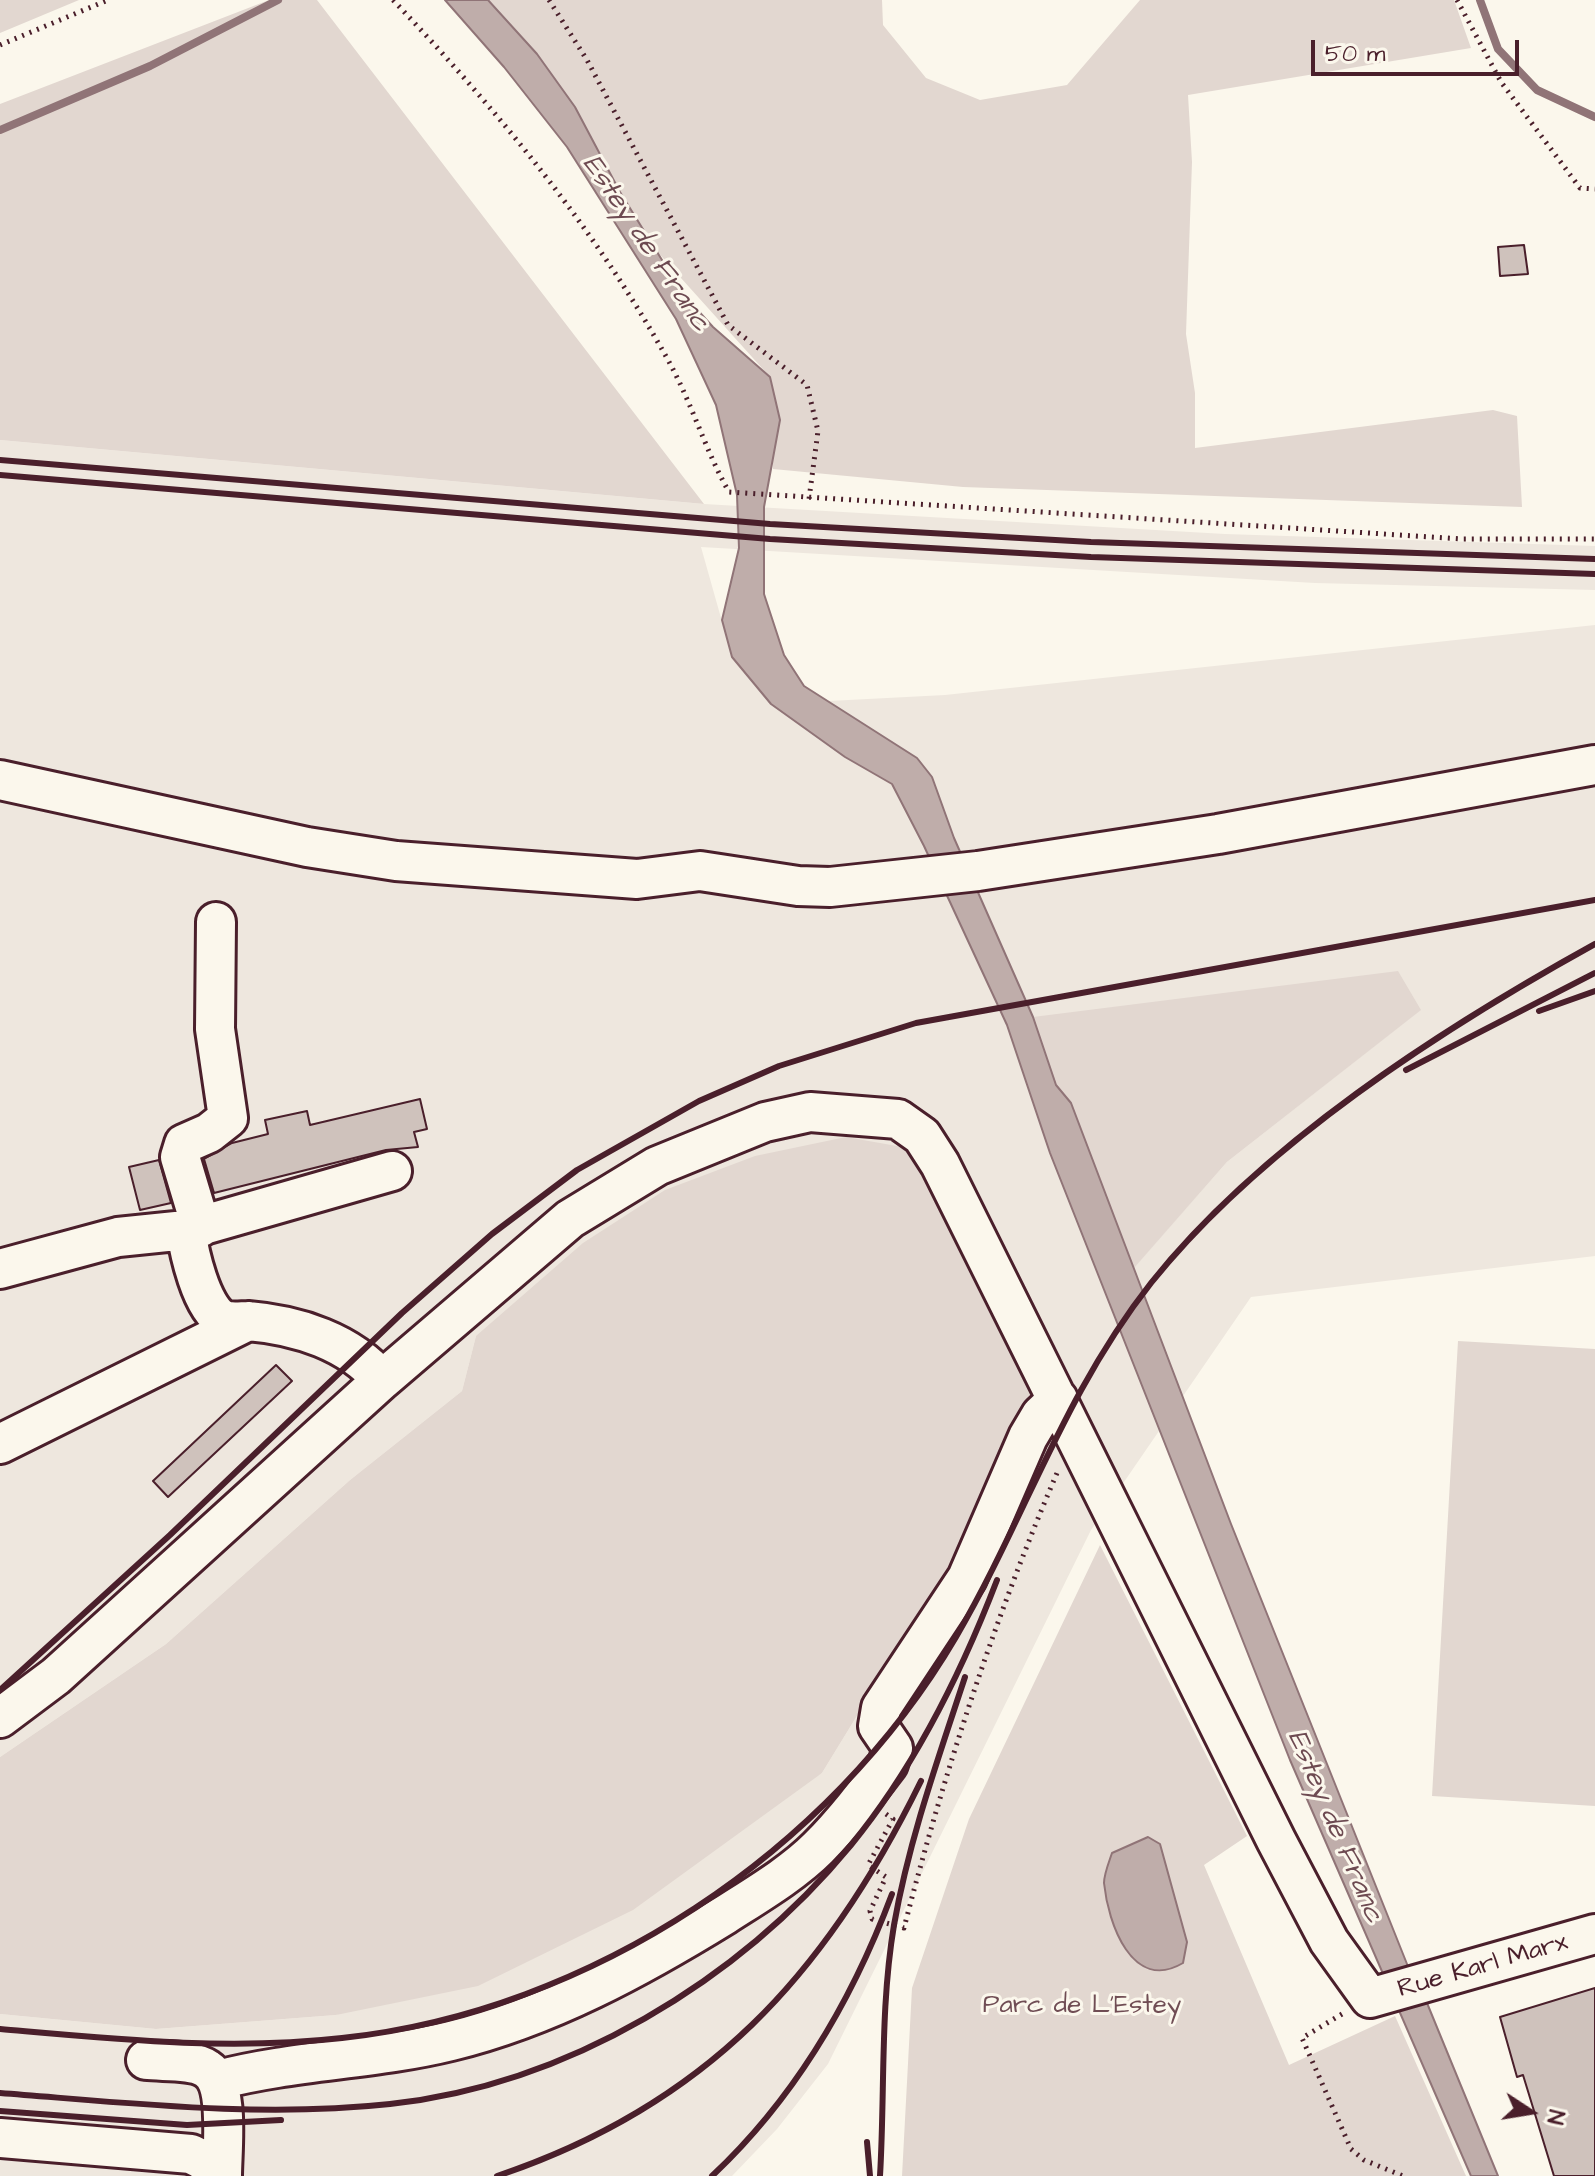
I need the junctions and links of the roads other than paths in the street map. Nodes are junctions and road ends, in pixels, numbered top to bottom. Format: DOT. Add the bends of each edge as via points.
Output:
graph roads {
  1 [pos="1595,765"];
  2 [pos="0,780"];
  3 [pos="216,922"];
  4 [pos="392,1171"];
  5 [pos="193,1228"];
  6 [pos="0,1269"];
  7 [pos="248,1321"];
  8 [pos="382,1380"];
  9 [pos="1058,1399"];
  10 [pos="0,1444"];
  11 [pos="0,1718"];
  12 [pos="1595,1934"];
  13 [pos="146,2060"];
  14 [pos="218,2080"];
  15 [pos="0,2138"];
  16 [pos="219,2176"];
  1 -- 2 [label="street" via="1203,836 978,871 830,887 700,871 637,879 396,861 307,847"];
  3 -- 5 [label="street" via="215,1029 228,1118 184,1144 180,1157"];
  4 -- 5 [label="street"];
  5 -- 6 [label="street" via="118,1237"];
  5 -- 7 [label="street" via="192,1264 215,1312 229,1321"];
  7 -- 8 [label="street" via="345,1347"];
  7 -- 10 [label="street"];
  8 -- 9 [label="street" via="570,1219 657,1166 765,1122 810,1112 854,1113 898,1119 922,1136"];
  8 -- 11 [label="street" via="56,1676"];
  9 -- 12 [label="street, Rue Karl Marx" via="1329,1941 1380,1996"];
  9 -- 14 [label="street" via="1028,1437 967,1578 881,1708 878,1726 891,1741 893,1756 817,1850 665,1952 563,2004 453,2041"];
  13 -- 14 [label="street" via="205,2067"];
  14 -- 16 [label="street"];
  15 -- 16 [label="street" via="191,2154"];
}
